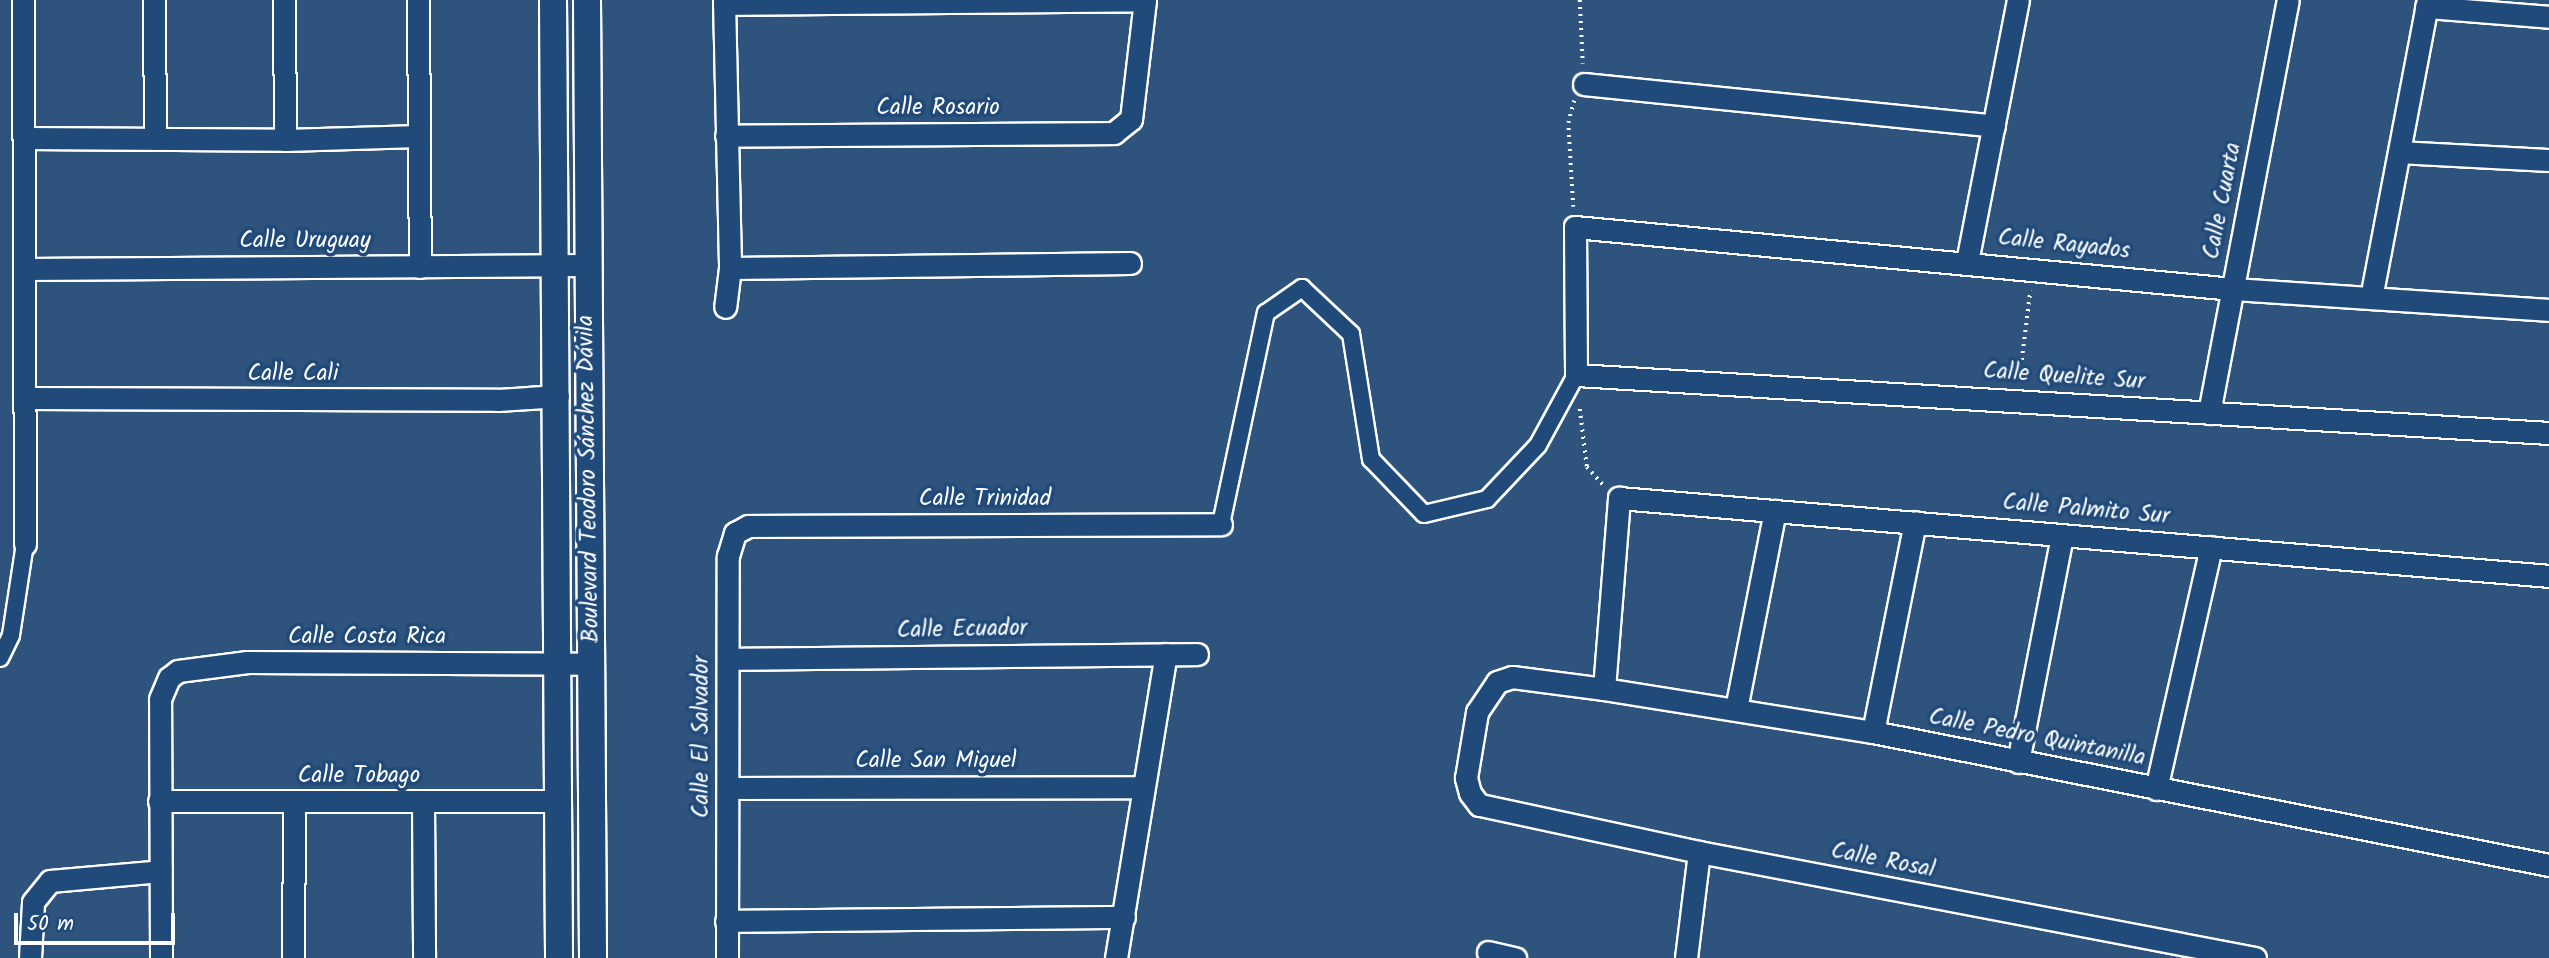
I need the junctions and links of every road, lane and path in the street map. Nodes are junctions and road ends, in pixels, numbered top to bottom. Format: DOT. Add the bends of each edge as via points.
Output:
graph roads {
  1 [pos="23,0"];
  2 [pos="154,0"];
  3 [pos="284,0"];
  4 [pos="418,0"];
  5 [pos="553,0"];
  6 [pos="586,0"];
  7 [pos="1145,0"];
  8 [pos="1580,0"];
  9 [pos="2018,0"];
  10 [pos="2288,0"];
  11 [pos="724,2"];
  12 [pos="2427,4"];
  13 [pos="2549,17"];
  14 [pos="1584,84"];
  15 [pos="1994,126"];
  16 [pos="419,136"];
  17 [pos="726,136"];
  18 [pos="24,138"];
  19 [pos="155,139"];
  20 [pos="285,140"];
  21 [pos="2399,152"];
  22 [pos="2549,160"];
  23 [pos="1575,227"];
  24 [pos="1967,262"];
  25 [pos="1130,264"];
  26 [pos="553,265"];
  27 [pos="585,265"];
  28 [pos="419,267"];
  29 [pos="730,268"];
  30 [pos="2033,268"];
  31 [pos="26,269"];
  32 [pos="2233,289"];
  33 [pos="2371,298"];
  34 [pos="725,307"];
  35 [pos="2549,310"];
  36 [pos="1576,375"];
  37 [pos="558,396"];
  38 [pos="28,398"];
  39 [pos="2017,399"];
  40 [pos="2209,413"];
  41 [pos="2549,432"];
  42 [pos="1619,498"];
  43 [pos="1775,512"];
  44 [pos="1915,522"];
  45 [pos="1221,524"];
  46 [pos="748,526"];
  47 [pos="2062,536"];
  48 [pos="25,544"];
  49 [pos="2211,547"];
  50 [pos="2549,576"];
  51 [pos="1166,654"];
  52 [pos="1197,654"];
  53 [pos="0,658"];
  54 [pos="728,659"];
  55 [pos="592,664"];
  56 [pos="557,665"];
  57 [pos="1512,677"];
  58 [pos="1604,690"];
  59 [pos="1736,709"];
  60 [pos="1873,732"];
  61 [pos="2018,762"];
  62 [pos="1141,787"];
  63 [pos="730,788"];
  64 [pos="2156,789"];
  65 [pos="159,801"];
  66 [pos="560,801"];
  67 [pos="423,802"];
  68 [pos="294,803"];
  69 [pos="1699,852"];
  70 [pos="2549,865"];
  71 [pos="161,871"];
  72 [pos="1124,917"];
  73 [pos="726,921"];
  74 [pos="1488,952"];
  75 [pos="30,958"];
  76 [pos="162,958"];
  77 [pos="293,958"];
  78 [pos="424,958"];
  79 [pos="559,958"];
  80 [pos="593,958"];
  81 [pos="727,958"];
  82 [pos="1116,958"];
  83 [pos="1515,958"];
  84 [pos="1686,958"];
  85 [pos="2255,958"];
  1 -- 18 [label="street"];
  2 -- 19 [label="street"];
  3 -- 20 [label="street"];
  4 -- 16 [label="street"];
  5 -- 26 [label="street, Boulevard Teodoro Sánchez Dávila"];
  6 -- 27 [label="street, Boulevard Teodoro Sánchez Dávila"];
  7 -- 11 [label="street"];
  7 -- 17 [label="street, Calle Rosario" via="1131,119 1114,134"];
  8 -- 14 [label="path"];
  9 -- 15 [label="street"];
  10 -- 32 [label="street, Calle Cuarta"];
  11 -- 17 [label="street"];
  12 -- 13 [label="street"];
  12 -- 21 [label="street"];
  14 -- 15 [label="street"];
  14 -- 23 [label="path" via="1568,123"];
  15 -- 24 [label="street"];
  16 -- 20 [label="street"];
  16 -- 28 [label="street"];
  17 -- 29 [label="street"];
  18 -- 19 [label="street"];
  18 -- 31 [label="street"];
  19 -- 20 [label="street"];
  21 -- 22 [label="street"];
  21 -- 33 [label="street"];
  23 -- 24 [label="street, Calle Rayados"];
  23 -- 36 [label="street"];
  24 -- 30 [label="street, Calle Rayados"];
  25 -- 29 [label="street"];
  26 -- 27 [label="street, Calle Uruguay"];
  26 -- 28 [label="street, Calle Uruguay"];
  26 -- 37 [label="street, Boulevard Teodoro Sánchez Dávila"];
  27 -- 55 [label="street, Boulevard Teodoro Sánchez Dávila"];
  28 -- 31 [label="street, Calle Uruguay"];
  29 -- 34 [label="street"];
  30 -- 32 [label="street, Calle Rayados"];
  30 -- 39 [label="path"];
  31 -- 38 [label="street"];
  32 -- 33 [label="street, Calle Rayados"];
  32 -- 40 [label="street, Calle Cuarta"];
  33 -- 35 [label="street, Calle Rayados"];
  36 -- 39 [label="street, Calle Quelite Sur"];
  36 -- 42 [label="path" via="1587,467"];
  36 -- 45 [label="street" via="1538,445 1487,499 1424,514 1371,459 1351,334 1302,288 1266,313"];
  37 -- 38 [label="street, Calle Cali" via="498,400"];
  37 -- 56 [label="street, Boulevard Teodoro Sánchez Dávila"];
  38 -- 48 [label="street"];
  39 -- 40 [label="street, Calle Quelite Sur"];
  40 -- 41 [label="street, Calle Quelite Sur"];
  42 -- 43 [label="street, Calle Palmito Sur"];
  42 -- 58 [label="street"];
  43 -- 44 [label="street, Calle Palmito Sur"];
  43 -- 59 [label="street"];
  44 -- 47 [label="street, Calle Palmito Sur"];
  44 -- 60 [label="street"];
  45 -- 46 [label="street, Calle Trinidad"];
  46 -- 54 [label="street, Calle El Salvador" via="735,533 729,544"];
  47 -- 49 [label="street, Calle Palmito Sur"];
  47 -- 61 [label="street"];
  48 -- 53 [label="street" via="11,635"];
  49 -- 50 [label="street, Calle Palmito Sur"];
  49 -- 64 [label="street"];
  51 -- 52 [label="street, Calle Ecuador"];
  51 -- 54 [label="street, Calle Ecuador"];
  51 -- 62 [label="street"];
  54 -- 63 [label="street, Calle El Salvador"];
  55 -- 56 [label="street, Calle Costa Rica"];
  55 -- 80 [label="street, Boulevard Teodoro Sánchez Dávila"];
  56 -- 65 [label="street, Calle Costa Rica" via="202,665 169,678 160,699"];
  56 -- 66 [label="street, Boulevard Teodoro Sánchez Dávila"];
  57 -- 58 [label="street, Calle Pedro Quintanilla"];
  57 -- 69 [label="street, Calle Rosal" via="1497,682 1477,712 1466,778 1479,805"];
  58 -- 59 [label="street, Calle Pedro Quintanilla"];
  59 -- 60 [label="street, Calle Pedro Quintanilla"];
  60 -- 61 [label="street, Calle Pedro Quintanilla"];
  61 -- 64 [label="street, Calle Pedro Quintanilla"];
  62 -- 63 [label="street, Calle San Miguel"];
  62 -- 72 [label="street"];
  63 -- 73 [label="street, Calle El Salvador"];
  64 -- 70 [label="street, Calle Pedro Quintanilla"];
  65 -- 68 [label="street, Calle Tobago"];
  65 -- 71 [label="street"];
  66 -- 67 [label="street, Calle Tobago"];
  66 -- 79 [label="street, Boulevard Teodoro Sánchez Dávila"];
  67 -- 68 [label="street, Calle Tobago"];
  67 -- 78 [label="street"];
  68 -- 77 [label="street"];
  69 -- 84 [label="street"];
  69 -- 85 [label="street, Calle Rosal"];
  71 -- 75 [label="street" via="50,881 33,902"];
  71 -- 76 [label="street"];
  72 -- 73 [label="street"];
  72 -- 82 [label="street"];
  73 -- 81 [label="street, Calle El Salvador"];
  74 -- 83 [label="street"];
}
